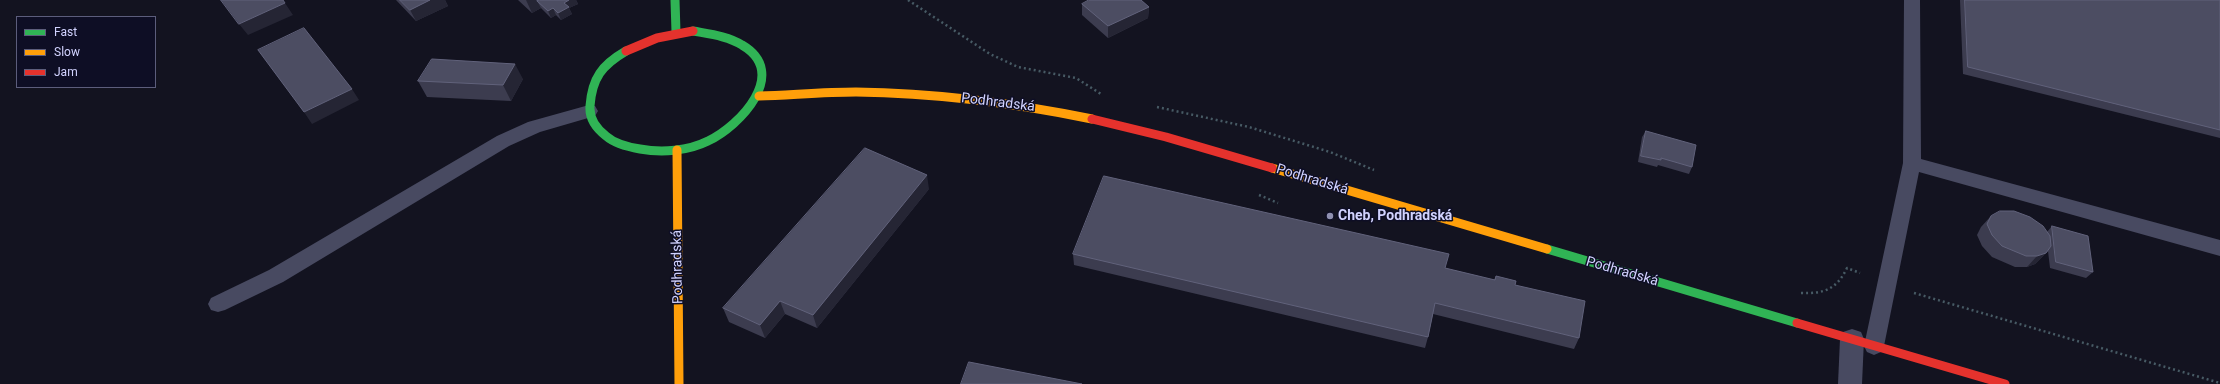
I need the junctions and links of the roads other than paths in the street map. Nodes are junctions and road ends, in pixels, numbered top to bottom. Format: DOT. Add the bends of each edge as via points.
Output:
graph roads {
  1 [pos="675,0"];
  2 [pos="1912,0"];
  3 [pos="676,32"];
  4 [pos="759,96"];
  5 [pos="589,111"];
  6 [pos="677,150"];
  7 [pos="1912,163"];
  8 [pos="2220,248"];
  9 [pos="218,304"];
  10 [pos="1863,342"];
  11 [pos="679,384"];
  12 [pos="1850,384"];
  13 [pos="2005,384"];
  1 -- 3 [label="street"];
  2 -- 7 [label="lane"];
  3 -- 4 [label="street" via="718,33 740,41 751,49 763,71"];
  3 -- 5 [label="street" via="641,42 612,61 593,85"];
  4 -- 6 [label="street" via="752,108 729,130 696,146"];
  4 -- 10 [label="street, Podhradská" via="855,92 928,95 1023,106 1107,121"];
  5 -- 6 [label="street" via="600,132 624,147 646,151"];
  5 -- 9 [label="lane" via="534,127 503,141 276,276"];
  6 -- 11 [label="street, Podhradská"];
  7 -- 8 [label="lane"];
  7 -- 10 [label="lane" via="1887,283"];
  10 -- 12 [label="street"];
  10 -- 13 [label="street, Podhradská"];
}
